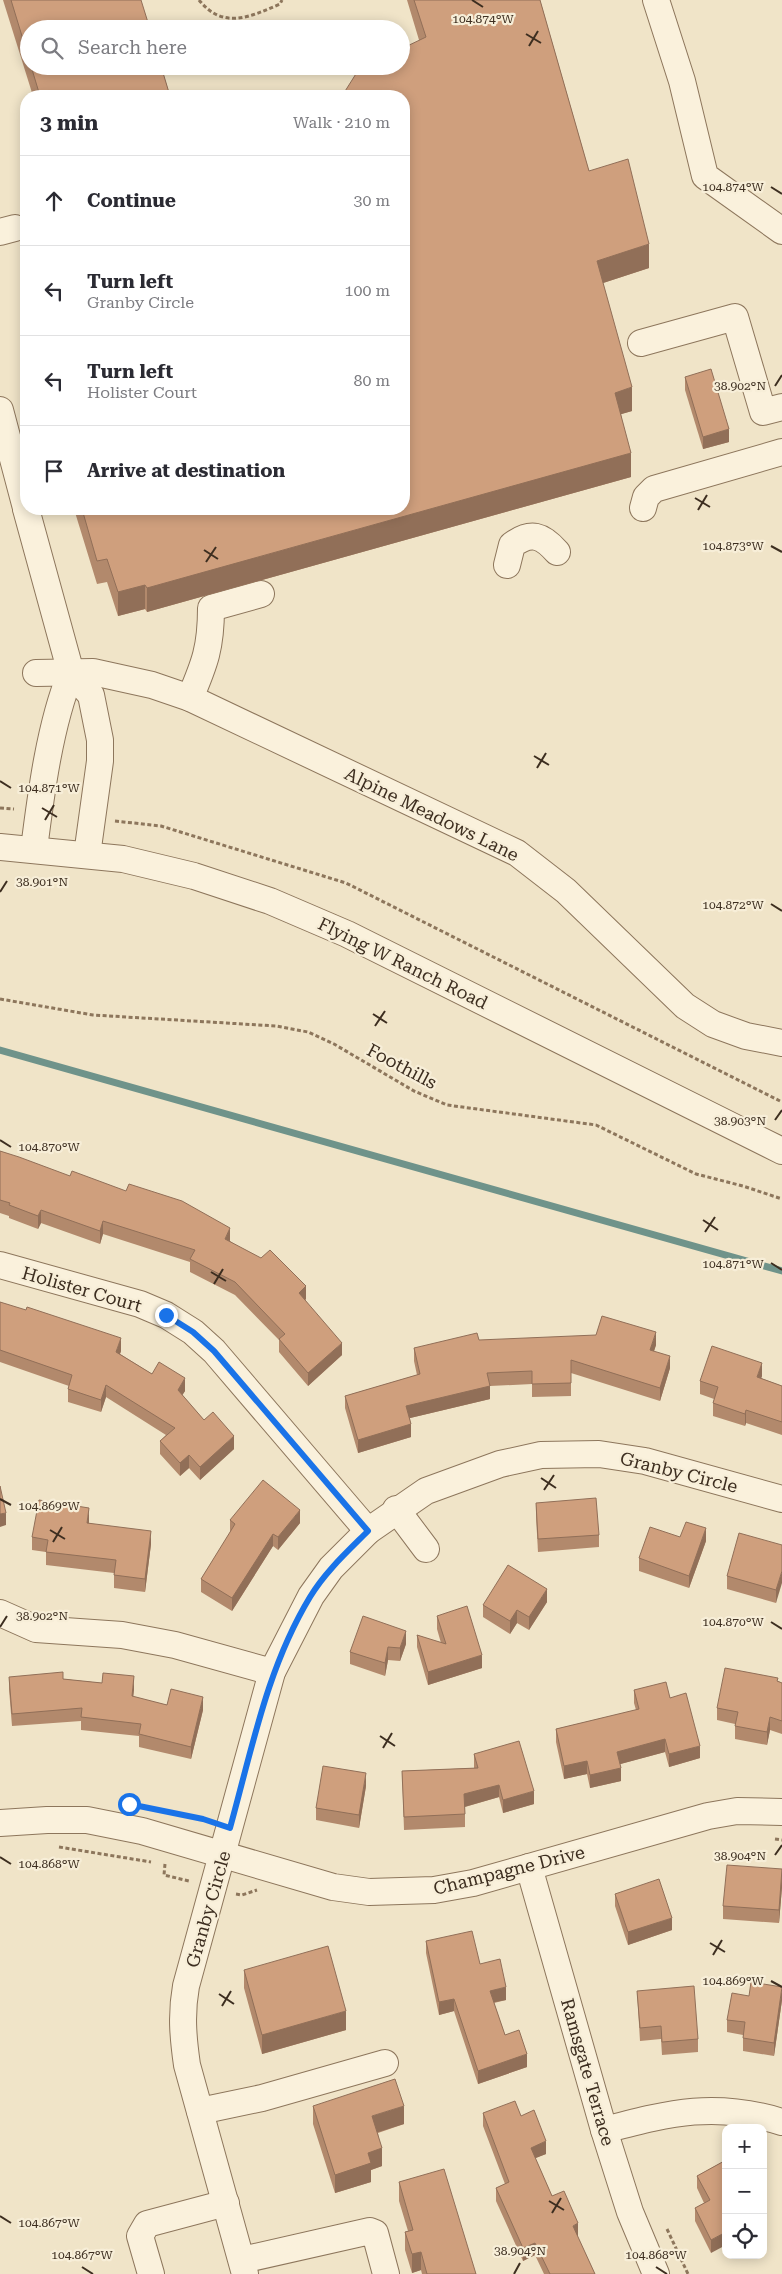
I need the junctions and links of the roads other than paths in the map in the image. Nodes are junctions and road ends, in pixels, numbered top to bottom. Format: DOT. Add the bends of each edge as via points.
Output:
graph roads {
  1 [pos="656,0"];
  2 [pos="782,231"];
  3 [pos="641,343"];
  4 [pos="782,407"];
  5 [pos="0,410"];
  6 [pos="782,452"];
  7 [pos="20,485"];
  8 [pos="643,508"];
  9 [pos="28,515"];
  10 [pos="557,552"];
  11 [pos="507,565"];
  12 [pos="261,594"];
  13 [pos="36,673"];
  14 [pos="71,673"];
  15 [pos="190,698"];
  16 [pos="0,847"];
  17 [pos="34,849"];
  18 [pos="88,855"];
  19 [pos="782,1043"];
  20 [pos="782,1151"];
  21 [pos="0,1265"];
  22 [pos="782,1498"];
  23 [pos="396,1509"];
  24 [pos="368,1531"];
  25 [pos="426,1549"];
  26 [pos="0,1612"];
  27 [pos="272,1672"];
  28 [pos="782,1812"];
  29 [pos="0,1823"];
  30 [pos="223,1856"];
  31 [pos="529,1867"];
  32 [pos="385,2063"];
  33 [pos="200,2111"];
  34 [pos="782,2122"];
  35 [pos="604,2130"];
  36 [pos="226,2203"];
  37 [pos="244,2267"];
  38 [pos="151,2274"];
  39 [pos="386,2274"];
  40 [pos="656,2274"];
  1 -- 2 [label="street" via="682,81 705,176"];
  3 -- 4 [label="street" via="735,317 763,412"];
  5 -- 7 [label="street"];
  6 -- 8 [label="street" via="654,489 646,497"];
  9 -- 14 [label="street"];
  10 -- 11 [label="street" via="536,536 522,537 512,545"];
  12 -- 15 [label="street" via="211,608 211,638 206,660"];
  13 -- 14 [label="street, Alpine Meadows Lane"];
  14 -- 15 [label="street, Alpine Meadows Lane" via="93,672 152,685"];
  14 -- 17 [label="street" via="61,698 38,812"];
  14 -- 18 [label="street" via="91,695 100,740"];
  15 -- 19 [label="street, Alpine Meadows Lane" via="517,853 566,891 685,1006 713,1024 746,1036"];
  16 -- 17 [label="street, Flying W Ranch Road"];
  17 -- 18 [label="street, Flying W Ranch Road"];
  18 -- 20 [label="street, Flying W Ranch Road" via="123,859 194,876 270,901 330,926"];
  21 -- 24 [label="street, Holister Court" via="140,1304 193,1332 214,1351"];
  22 -- 23 [label="street, Granby Circle" via="645,1461 599,1454 541,1455 500,1464 426,1490"];
  23 -- 24 [label="street, Granby Circle"];
  23 -- 25 [label="street"];
  24 -- 27 [label="street, Granby Circle" via="331,1568 311,1596"];
  26 -- 27 [label="street" via="36,1629 122,1635 176,1645"];
  27 -- 30 [label="street, Granby Circle"];
  28 -- 31 [label="street, Champagne Drive" via="737,1811 708,1816"];
  29 -- 30 [label="street, Champagne Drive" via="87,1820 142,1831"];
  30 -- 31 [label="street, Champagne Drive" via="333,1887 369,1892 434,1890 474,1883"];
  30 -- 33 [label="street, Granby Circle" via="182,2010 182,2034"];
  31 -- 35 [label="street, Ramsgate Terrace"];
  32 -- 33 [label="street" via="262,2098"];
  33 -- 36 [label="street, Granby Circle"];
  34 -- 35 [label="street" via="726,2110 694,2110"];
  35 -- 40 [label="street, Ramsgate Terrace" via="630,2212"];
  36 -- 37 [label="street, Granby Circle"];
  36 -- 38 [label="street" via="146,2224 140,2236"];
  37 -- 39 [label="street" via="370,2231 375,2233"];
}
